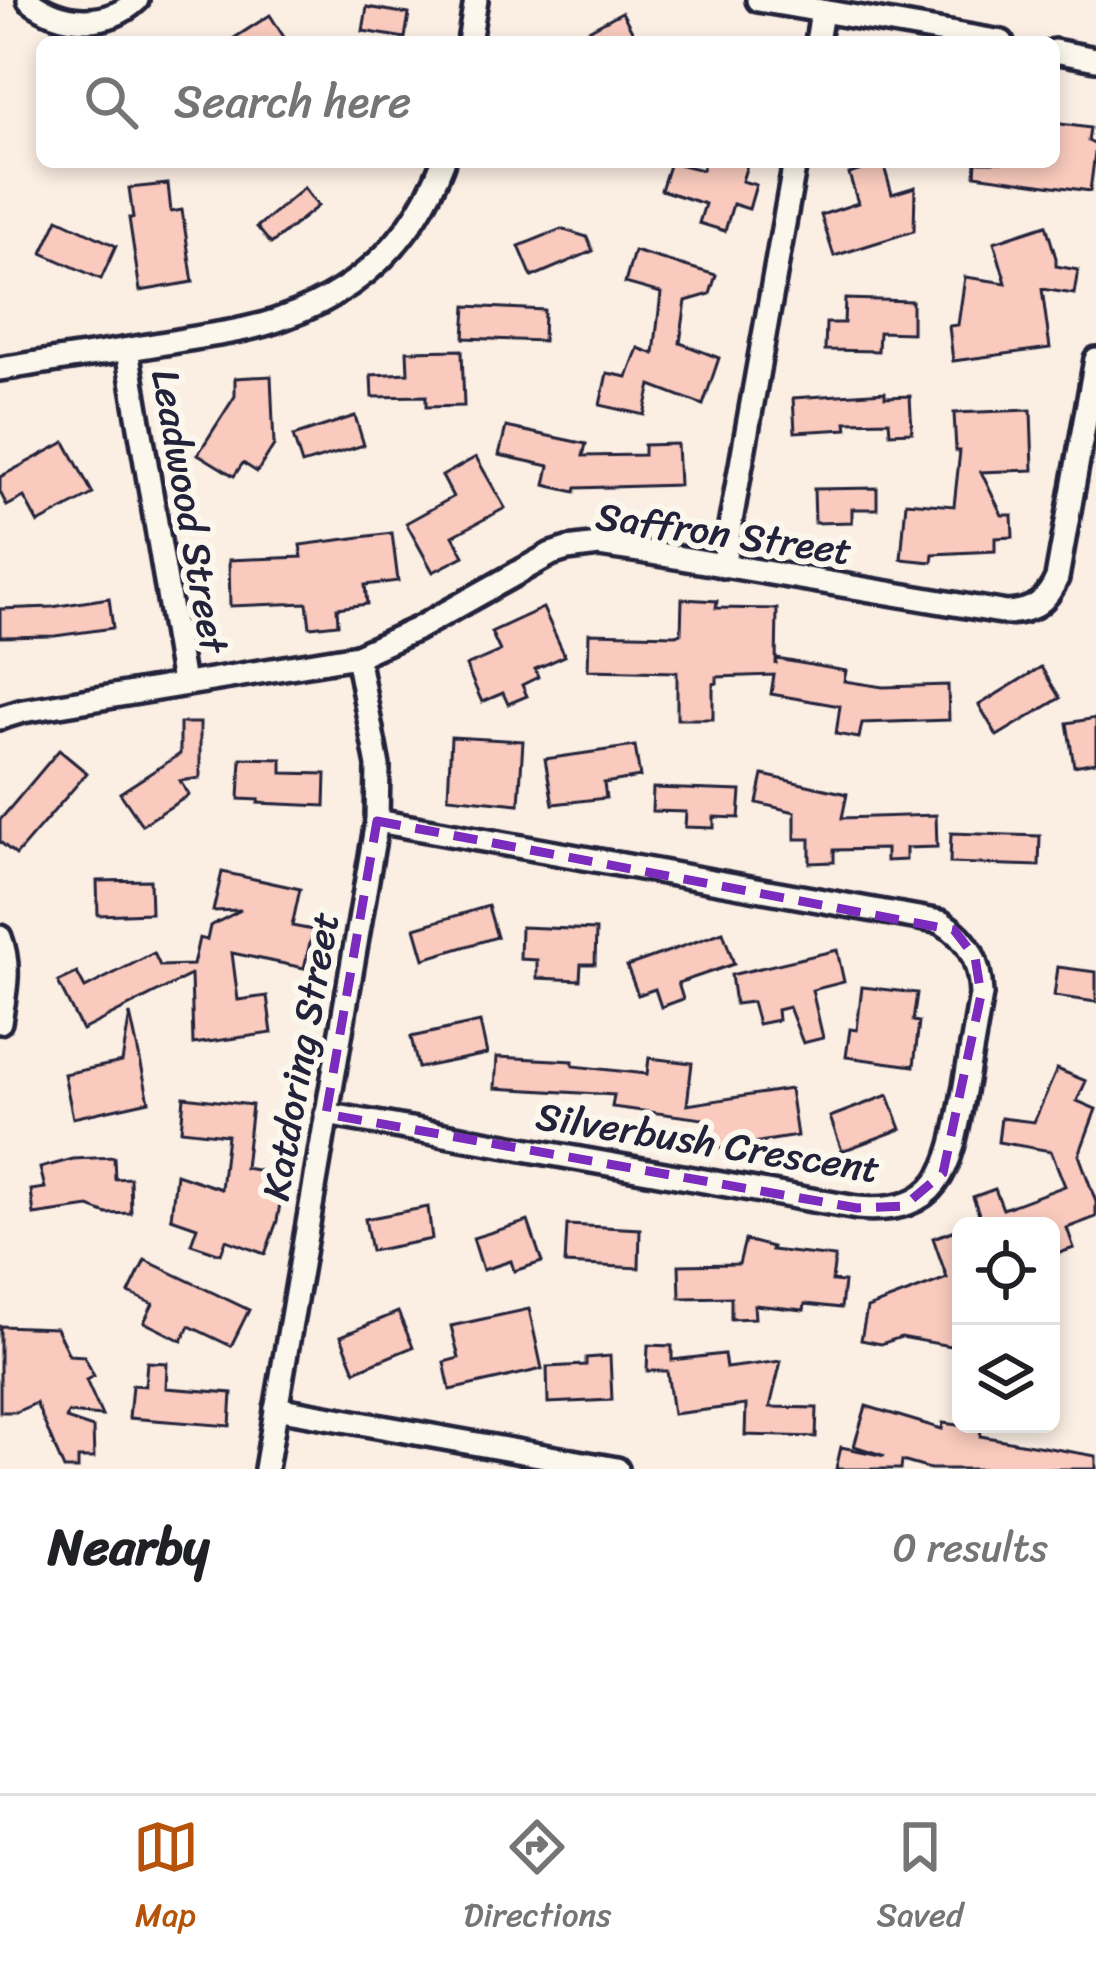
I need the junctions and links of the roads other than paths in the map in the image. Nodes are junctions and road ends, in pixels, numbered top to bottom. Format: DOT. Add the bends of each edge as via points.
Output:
graph roads {
  1 [pos="29,0"];
  2 [pos="137,0"];
  3 [pos="476,0"];
  4 [pos="758,0"];
  5 [pos="822,12"];
  6 [pos="470,36"];
  7 [pos="818,36"];
  8 [pos="966,36"];
  9 [pos="1060,52"];
  10 [pos="1096,59"];
  11 [pos="440,168"];
  12 [pos="794,168"];
  13 [pos="127,350"];
  14 [pos="1096,358"];
  15 [pos="0,369"];
  16 [pos="723,566"];
  17 [pos="357,656"];
  18 [pos="183,683"];
  19 [pos="0,718"];
  20 [pos="377,821"];
  21 [pos="0,937"];
  22 [pos="0,1022"];
  23 [pos="326,1114"];
  24 [pos="277,1408"];
  25 [pos="266,1469"];
  26 [pos="617,1469"];
  1 -- 2 [label="street" via="84,20 109,17"];
  3 -- 6 [label="street"];
  4 -- 5 [label="street"];
  5 -- 7 [label="street"];
  5 -- 8 [label="street"];
  9 -- 10 [label="street"];
  11 -- 13 [label="street" via="404,236 336,295 279,320"];
  12 -- 16 [label="street"];
  13 -- 15 [label="street"];
  13 -- 18 [label="street, Leadwood Street"];
  14 -- 16 [label="street, Saffron Street" via="1057,578 1035,607 1007,613"];
  16 -- 17 [label="street, Saffron Street" via="599,545 567,548"];
  17 -- 18 [label="street, Saffron Street"];
  17 -- 20 [label="street, Katdoring Street" via="379,766"];
  18 -- 19 [label="street, Saffron Street"];
  20 -- 23 [label="street, Katdoring Street"];
  20 -- 23 [label="street, Silverbush Crescent" via="940,922 975,957 981,995 952,1156 919,1199 887,1210"];
  21 -- 22 [label="street" via="8,971"];
  23 -- 24 [label="street, Katdoring Street"];
  24 -- 25 [label="street, Katdoring Street"];
  24 -- 26 [label="street"];
}
